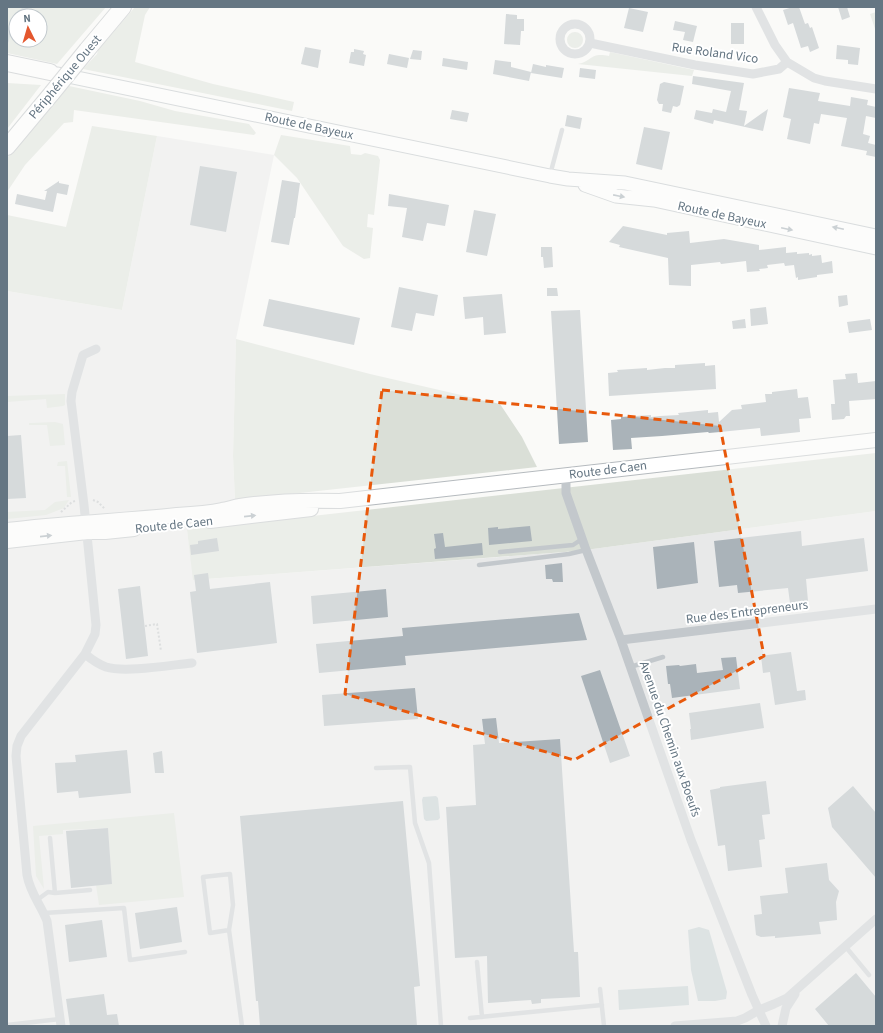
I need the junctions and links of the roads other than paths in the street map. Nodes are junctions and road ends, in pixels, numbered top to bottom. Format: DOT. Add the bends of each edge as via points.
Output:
graph roads {
  1 [pos="124,7"];
  2 [pos="756,7"];
  3 [pos="590,43"];
  4 [pos="787,62"];
  5 [pos="7,63"];
  6 [pos="50,72"];
  7 [pos="7,74"];
  8 [pos="876,90"];
  9 [pos="562,130"];
  10 [pos="7,147"];
  11 [pos="550,176"];
  12 [pos="568,179"];
  13 [pos="876,236"];
  14 [pos="876,248"];
  15 [pos="96,349"];
  16 [pos="876,440"];
  17 [pos="566,475"];
  18 [pos="86,528"];
  19 [pos="7,530"];
  20 [pos="582,538"];
  21 [pos="7,540"];
  22 [pos="586,550"];
  23 [pos="500,552"];
  24 [pos="479,565"];
  25 [pos="876,609"];
  26 [pos="621,640"];
  27 [pos="85,654"];
  28 [pos="663,657"];
  29 [pos="192,663"];
  30 [pos="630,667"];
  31 [pos="376,768"];
  32 [pos="50,838"];
  33 [pos="90,890"];
  34 [pos="55,893"];
  35 [pos="37,900"];
  36 [pos="44,913"];
  37 [pos="876,919"];
  38 [pos="229,930"];
  39 [pos="845,946"];
  40 [pos="185,952"];
  41 [pos="477,962"];
  42 [pos="869,975"];
  43 [pos="798,988"];
  44 [pos="600,989"];
  45 [pos="602,1005"];
  46 [pos="759,1010"];
  47 [pos="482,1017"];
  48 [pos="470,1018"];
  49 [pos="61,1022"];
  50 [pos="441,1023"];
  51 [pos="7,1025"];
  52 [pos="242,1026"];
  53 [pos="435,1026"];
  54 [pos="604,1026"];
  55 [pos="675,1026"];
  56 [pos="766,1026"];
  57 [pos="782,1026"];
  1 -- 10 [label="highway, Périphérique Ouest, bridge"];
  2 -- 4 [label="street" via="775,45"];
  3 -- 4 [label="street, Rue Roland Vico" via="753,74 779,69"];
  4 -- 8 [label="street" via="814,78"];
  5 -- 6 [label="highway"];
  6 -- 7 [label="highway" via="38,75"];
  6 -- 11 [label="main road, Route de Bayeux"];
  9 -- 11 [label="lane"];
  11 -- 12 [label="main road, Route de Bayeux"];
  13 -- 12 [label="main road, Route de Bayeux, one-way" via="625,183"];
  12 -- 14 [label="main road, Route de Bayeux, one-way" via="616,196 654,200"];
  15 -- 18 [label="street" via="83,355 71,401"];
  16 -- 17 [label="main road, Route de Caen"];
  17 -- 18 [label="main road, Route de Caen" via="340,501 282,513 105,532"];
  17 -- 20 [label="street, Avenue du Chemin aux Boeufs" via="566,493"];
  18 -- 19 [label="main road, Route de Caen" via="74,523"];
  21 -- 18 [label="main road, Route de Caen, one-way"];
  18 -- 27 [label="street" via="96,625 95,634"];
  20 -- 22 [label="street, Avenue du Chemin aux Boeufs"];
  20 -- 23 [label="lane" via="573,545"];
  22 -- 24 [label="lane"];
  22 -- 26 [label="street, Avenue du Chemin aux Boeufs"];
  25 -- 26 [label="street, Rue des Entrepreneurs"];
  26 -- 30 [label="street, Avenue du Chemin aux Boeufs"];
  27 -- 29 [label="street" via="101,665 117,669"];
  27 -- 35 [label="street" via="32,721 17,746 27,875 29,886"];
  28 -- 30 [label="lane"];
  30 -- 46 [label="street, Avenue du Chemin aux Boeufs" via="692,840"];
  31 -- 50 [label="lane" via="410,767 415,823 429,863"];
  32 -- 34 [label="lane"];
  33 -- 34 [label="lane"];
  34 -- 35 [label="lane" via="48,892"];
  35 -- 36 [label="street"];
  36 -- 40 [label="lane" via="124,908 130,960"];
  36 -- 49 [label="street"];
  37 -- 39 [label="street"];
  38 -- 38 [label="lane" via="233,906 230,874 203,877 210,933"];
  38 -- 52 [label="lane"];
  39 -- 42 [label="lane"];
  39 -- 43 [label="street"];
  41 -- 47 [label="lane"];
  43 -- 46 [label="street" via="787,998"];
  43 -- 57 [label="street" via="786,1008"];
  44 -- 45 [label="lane"];
  45 -- 47 [label="lane"];
  45 -- 54 [label="lane"];
  46 -- 55 [label="street" via="738,1021"];
  46 -- 56 [label="street, Avenue du Chemin aux Boeufs"];
  47 -- 48 [label="lane"];
  49 -- 51 [label="lane"];
  50 -- 53 [label="lane"];
}
